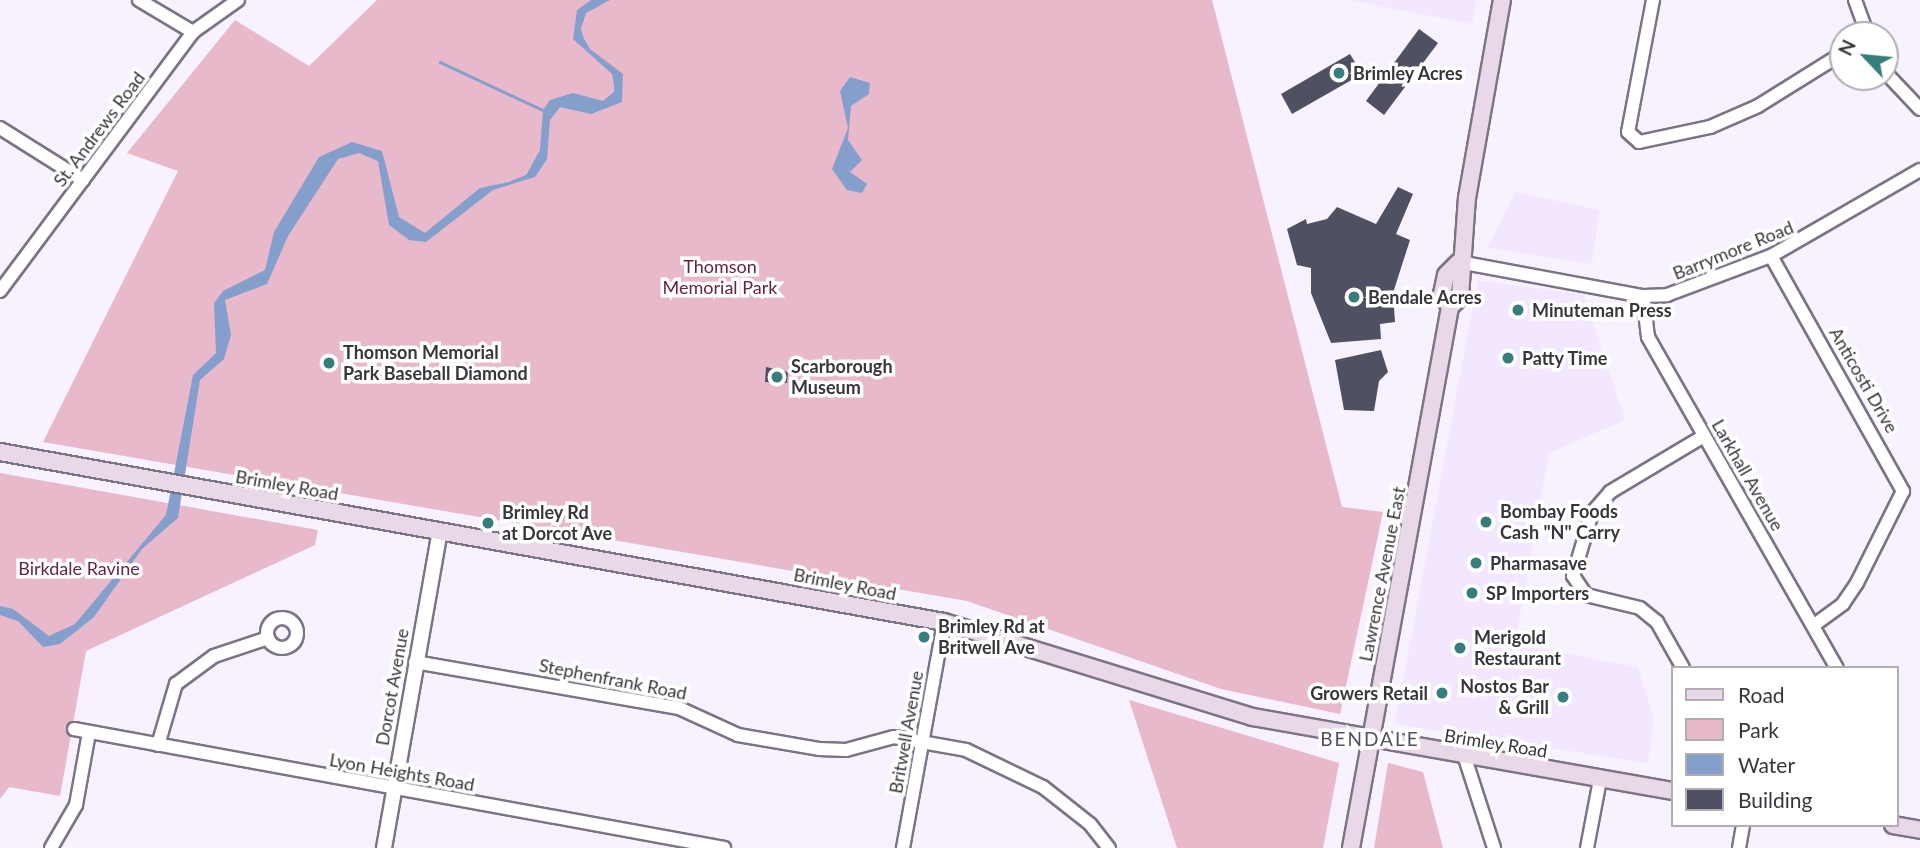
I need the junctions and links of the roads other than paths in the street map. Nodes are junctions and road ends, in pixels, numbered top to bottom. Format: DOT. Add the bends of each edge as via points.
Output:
graph roads {
  1 [pos="139,0"];
  2 [pos="238,0"];
  3 [pos="1502,0"];
  4 [pos="1653,0"];
  5 [pos="1856,0"];
  6 [pos="1863,21"];
  7 [pos="193,32"];
  8 [pos="1829,62"];
  9 [pos="1899,87"];
  10 [pos="1920,109"];
  11 [pos="0,128"];
  12 [pos="1920,170"];
  13 [pos="83,180"];
  14 [pos="1771,256"];
  15 [pos="1459,262"];
  16 [pos="0,291"];
  17 [pos="1643,296"];
  18 [pos="1704,436"];
  19 [pos="0,452"];
  20 [pos="440,532"];
  21 [pos="944,622"];
  22 [pos="1815,624"];
  23 [pos="268,638"];
  24 [pos="415,662"];
  25 [pos="1682,666"];
  26 [pos="1836,666"];
  27 [pos="74,729"];
  28 [pos="89,733"];
  29 [pos="922,741"];
  30 [pos="1370,741"];
  31 [pos="158,745"];
  32 [pos="1465,758"];
  33 [pos="1600,780"];
  34 [pos="393,788"];
  35 [pos="1672,791"];
  36 [pos="1899,826"];
  37 [pos="1743,827"];
  38 [pos="1920,830"];
  39 [pos="51,848"];
  40 [pos="384,848"];
  41 [pos="724,848"];
  42 [pos="903,848"];
  43 [pos="1109,848"];
  44 [pos="1351,848"];
  45 [pos="1494,848"];
  46 [pos="1587,848"];
  47 [pos="1739,848"];
  1 -- 7 [label="street"];
  2 -- 7 [label="street, St. Andrews Road"];
  3 -- 15 [label="main road, Lawrence Avenue East"];
  4 -- 8 [label="street" via="1628,132 1639,142 1710,127 1758,106"];
  5 -- 6 [label="street"];
  7 -- 13 [label="street, St. Andrews Road"];
  9 -- 10 [label="street"];
  11 -- 13 [label="street"];
  12 -- 14 [label="street, Barrymore Road"];
  13 -- 16 [label="street, St. Andrews Road"];
  14 -- 17 [label="street, Barrymore Road" via="1690,289"];
  14 -- 22 [label="street, Anticosti Drive" via="1903,491 1843,604"];
  15 -- 17 [label="street, Barrymore Road"];
  15 -- 30 [label="main road, Lawrence Avenue East" via="1444,284 1450,307"];
  17 -- 18 [label="street, Larkhall Avenue" via="1648,337"];
  18 -- 22 [label="street, Larkhall Avenue"];
  18 -- 25 [label="street" via="1610,492 1592,513 1573,576 1584,594 1640,608 1663,631"];
  19 -- 20 [label="main road, Brimley Road"];
  20 -- 21 [label="main road, Brimley Road"];
  20 -- 24 [label="street, Dorcot Avenue"];
  21 -- 29 [label="street, Britwell Avenue"];
  21 -- 30 [label="main road, Brimley Road" via="1198,702"];
  22 -- 26 [label="street, Larkhall Avenue"];
  23 -- 31 [label="street" via="214,656 176,684"];
  24 -- 29 [label="street, Stephenfrank Road" via="679,708 738,735 831,751 883,738"];
  24 -- 34 [label="street, Dorcot Avenue"];
  27 -- 28 [label="street, Lyon Heights Road"];
  28 -- 31 [label="street, Lyon Heights Road"];
  28 -- 39 [label="street" via="76,805"];
  29 -- 42 [label="street, Britwell Avenue"];
  29 -- 43 [label="street, Stephenfrank Road" via="985,756 1032,780 1090,824"];
  30 -- 32 [label="main road, Brimley Road"];
  30 -- 44 [label="main road, Lawrence Avenue East"];
  31 -- 34 [label="street, Lyon Heights Road"];
  32 -- 33 [label="main road, Brimley Road"];
  32 -- 45 [label="street"];
  33 -- 35 [label="main road, Brimley Road"];
  33 -- 46 [label="street"];
  34 -- 40 [label="street, Dorcot Avenue"];
  34 -- 41 [label="street, Lyon Heights Road"];
  36 -- 38 [label="main road"];
  37 -- 47 [label="street"];
}
